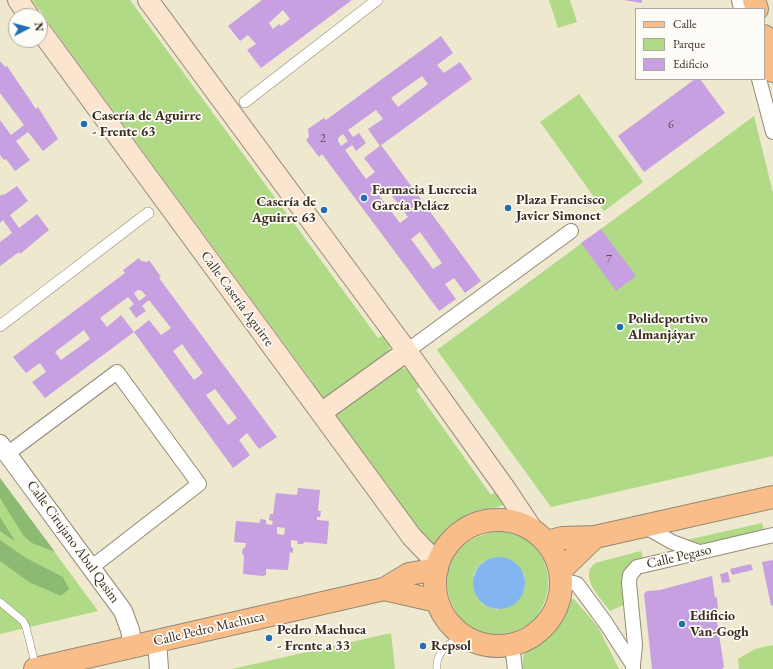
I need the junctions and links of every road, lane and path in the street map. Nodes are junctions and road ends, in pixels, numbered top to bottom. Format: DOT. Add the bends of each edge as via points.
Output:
graph roads {
  1 [pos="148,0"];
  2 [pos="371,2"];
  3 [pos="765,40"];
  4 [pos="48,41"];
  5 [pos="773,71"];
  6 [pos="759,80"];
  7 [pos="245,102"];
  8 [pos="773,132"];
  9 [pos="148,213"];
  10 [pos="571,231"];
  11 [pos="0,326"];
  12 [pos="407,351"];
  13 [pos="321,413"];
  14 [pos="4,449"];
  15 [pos="773,497"];
  16 [pos="644,526"];
  17 [pos="773,535"];
  18 [pos="540,536"];
  19 [pos="595,537"];
  20 [pos="699,552"];
  21 [pos="438,566"];
  22 [pos="92,567"];
  23 [pos="561,576"];
  24 [pos="384,589"];
  25 [pos="438,601"];
  26 [pos="0,602"];
  27 [pos="462,635"];
  28 [pos="157,641"];
  29 [pos="512,645"];
  30 [pos="133,647"];
  31 [pos="633,667"];
  32 [pos="36,669"];
  33 [pos="159,669"];
  34 [pos="437,669"];
  35 [pos="515,669"];
  1 -- 12 [label="main road"];
  2 -- 7 [label="street"];
  3 -- 5 [label="main road"];
  4 -- 13 [label="main road, Calle Casería Aguirre"];
  6 -- 8 [label="street"];
  9 -- 11 [label="street"];
  10 -- 12 [label="street"];
  12 -- 13 [label="main road"];
  12 -- 18 [label="main road"];
  13 -- 21 [label="main road, Calle Casería Aguirre" via="412,537"];
  14 -- 22 [label="street, Calle Cirujano Abul Qasim"];
  14 -- 22 [label="street" via="117,372 199,484"];
  15 -- 16 [label="main road"];
  16 -- 19 [label="main road"];
  16 -- 20 [label="street" via="672,542"];
  17 -- 20 [label="street, Calle Pegaso"];
  18 -- 19 [label="main road"];
  18 -- 21 [label="main road" via="512,521 489,520 467,528 449,543"];
  18 -- 23 [label="main road" via="555,556"];
  19 -- 23 [label="main road"];
  20 -- 31 [label="street, Calle Pegaso" via="636,567 630,575 628,583 635,645"];
  21 -- 24 [label="main road, Calle Pedro Machuca" via="409,574"];
  21 -- 25 [label="main road" via="435,585"];
  22 -- 30 [label="street, Calle Cirujano Abul Qasim" via="123,611"];
  23 -- 29 [label="main road" via="556,610 538,633"];
  23 -- 31 [label="street" via="576,584 605,622"];
  24 -- 25 [label="main road, Calle Pedro Machuca"];
  24 -- 28 [label="main road, Calle Pedro Machuca"];
  25 -- 27 [label="main road" via="447,620"];
  26 -- 32 [label="lane" via="26,627"];
  27 -- 29 [label="main road" via="486,645"];
  27 -- 34 [label="lane" via="445,647 436,661"];
  28 -- 30 [label="main road, Calle Pedro Machuca"];
  28 -- 33 [label="street"];
  29 -- 35 [label="street"];
  30 -- 32 [label="main road, Calle Pedro Machuca"];
}
